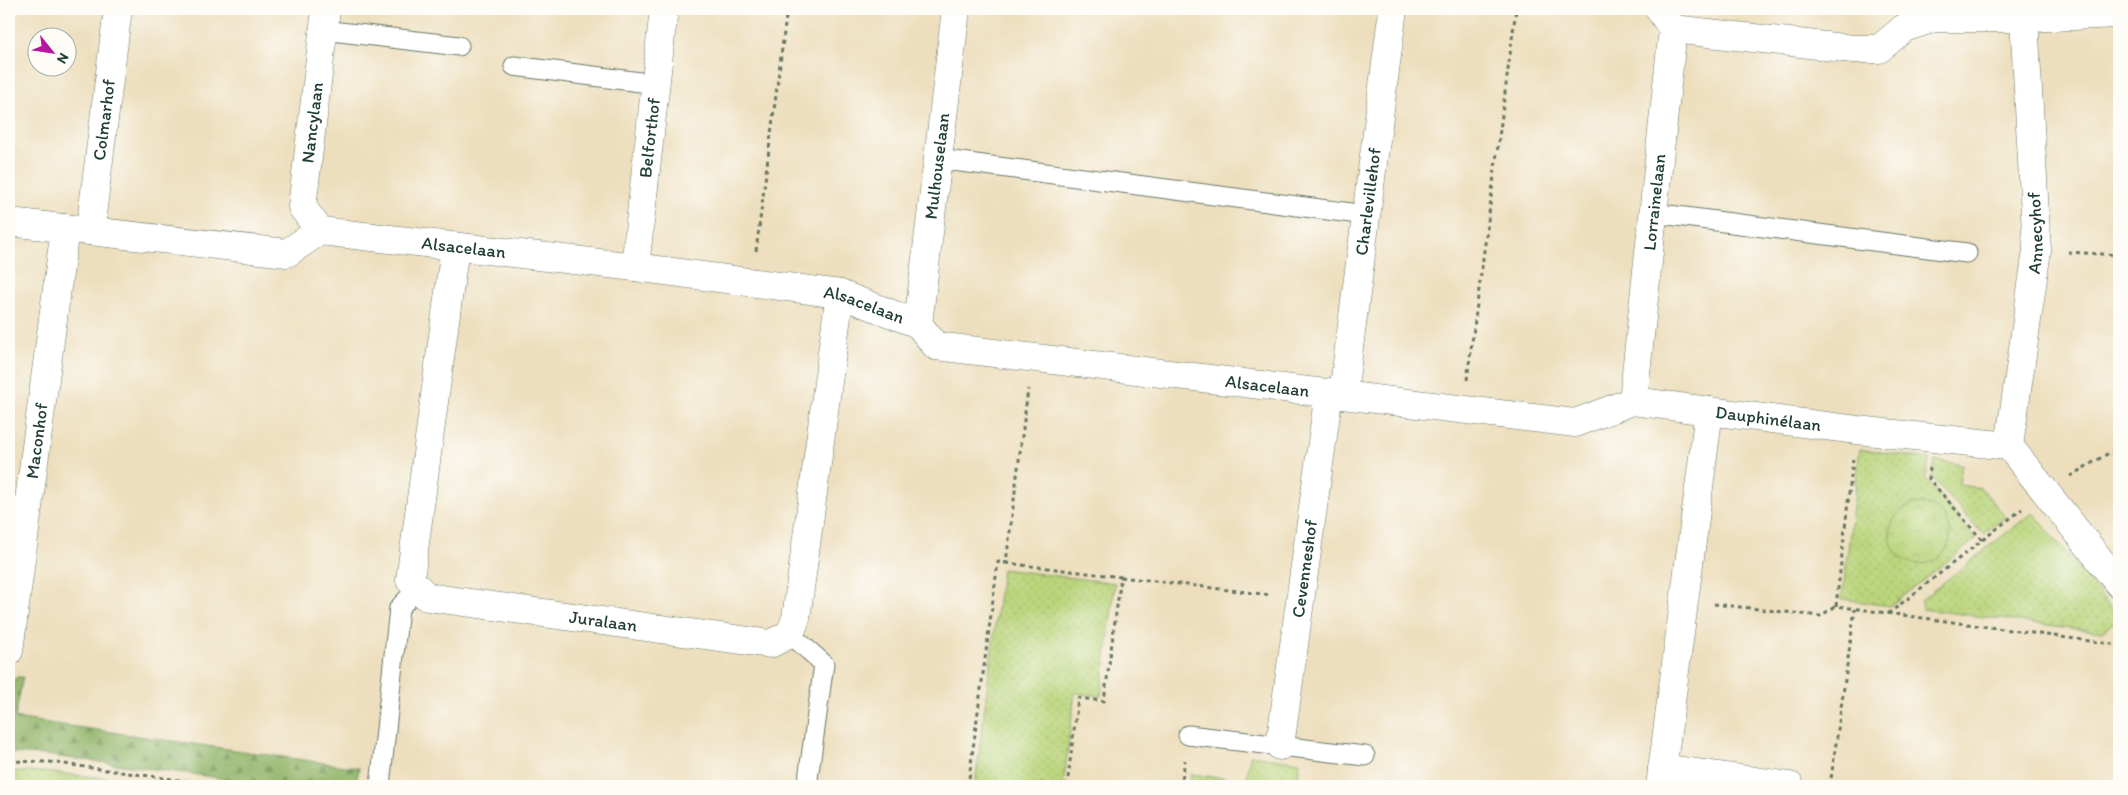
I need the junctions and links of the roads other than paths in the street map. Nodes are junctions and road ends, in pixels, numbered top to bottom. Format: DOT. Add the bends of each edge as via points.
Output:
graph roads {
  1 [pos="118,9"];
  2 [pos="664,9"];
  3 [pos="956,9"];
  4 [pos="1393,9"];
  5 [pos="2119,14"];
  6 [pos="2024,18"];
  7 [pos="1666,19"];
  8 [pos="324,20"];
  9 [pos="459,46"];
  10 [pos="514,66"];
  11 [pos="656,84"];
  12 [pos="938,159"];
  13 [pos="1653,213"];
  14 [pos="1366,215"];
  15 [pos="9,222"];
  16 [pos="78,229"];
  17 [pos="320,231"];
  18 [pos="455,247"];
  19 [pos="1968,253"];
  20 [pos="635,267"];
  21 [pos="840,294"];
  22 [pos="918,324"];
  23 [pos="1336,393"];
  24 [pos="1633,400"];
  25 [pos="1708,411"];
  26 [pos="2009,446"];
  27 [pos="2119,584"];
  28 [pos="418,588"];
  29 [pos="790,634"];
  30 [pos="9,652"];
  31 [pos="1188,735"];
  32 [pos="1280,746"];
  33 [pos="1364,756"];
  34 [pos="1661,777"];
  35 [pos="380,786"];
  36 [pos="807,786"];
  37 [pos="1790,786"];
  1 -- 16 [label="street, Colmarhof"];
  2 -- 11 [label="street, Belforthof"];
  3 -- 12 [label="street, Mulhouselaan"];
  4 -- 14 [label="street, Charlevillehof"];
  5 -- 6 [label="street"];
  6 -- 7 [label="street" via="1935,18 1904,28 1880,49 1853,49"];
  6 -- 26 [label="street, Annecyhof" via="2037,250"];
  7 -- 13 [label="street, Lorrainelaan"];
  8 -- 9 [label="lane"];
  8 -- 17 [label="street, Nancylaan" via="302,207"];
  10 -- 11 [label="lane"];
  11 -- 20 [label="street, Belforthof"];
  12 -- 14 [label="lane"];
  12 -- 22 [label="street, Mulhouselaan"];
  13 -- 19 [label="lane"];
  13 -- 24 [label="street, Lorrainelaan"];
  14 -- 23 [label="street, Charlevillehof"];
  15 -- 16 [label="street"];
  16 -- 17 [label="street" via="287,253"];
  16 -- 30 [label="street, Maconhof"];
  17 -- 18 [label="street, Alsacelaan"];
  18 -- 20 [label="street, Alsacelaan"];
  18 -- 28 [label="street" via="410,580"];
  20 -- 21 [label="street, Alsacelaan"];
  21 -- 22 [label="street, Alsacelaan"];
  21 -- 29 [label="street" via="796,618"];
  22 -- 23 [label="street, Alsacelaan" via="936,346"];
  23 -- 24 [label="street, Alsacelaan" via="1575,422"];
  23 -- 32 [label="street, Cevenneshof"];
  24 -- 25 [label="street, Alsacelaan"];
  25 -- 26 [label="street, Dauphinélaan"];
  25 -- 34 [label="street, Dauphinélaan"];
  26 -- 27 [label="street"];
  28 -- 29 [label="street, Juralaan" via="427,598 770,644"];
  28 -- 35 [label="lane" via="399,608"];
  29 -- 36 [label="lane" via="824,664"];
  31 -- 32 [label="lane"];
  32 -- 33 [label="lane"];
  34 -- 37 [label="street, Dauphinélaan"];
}
